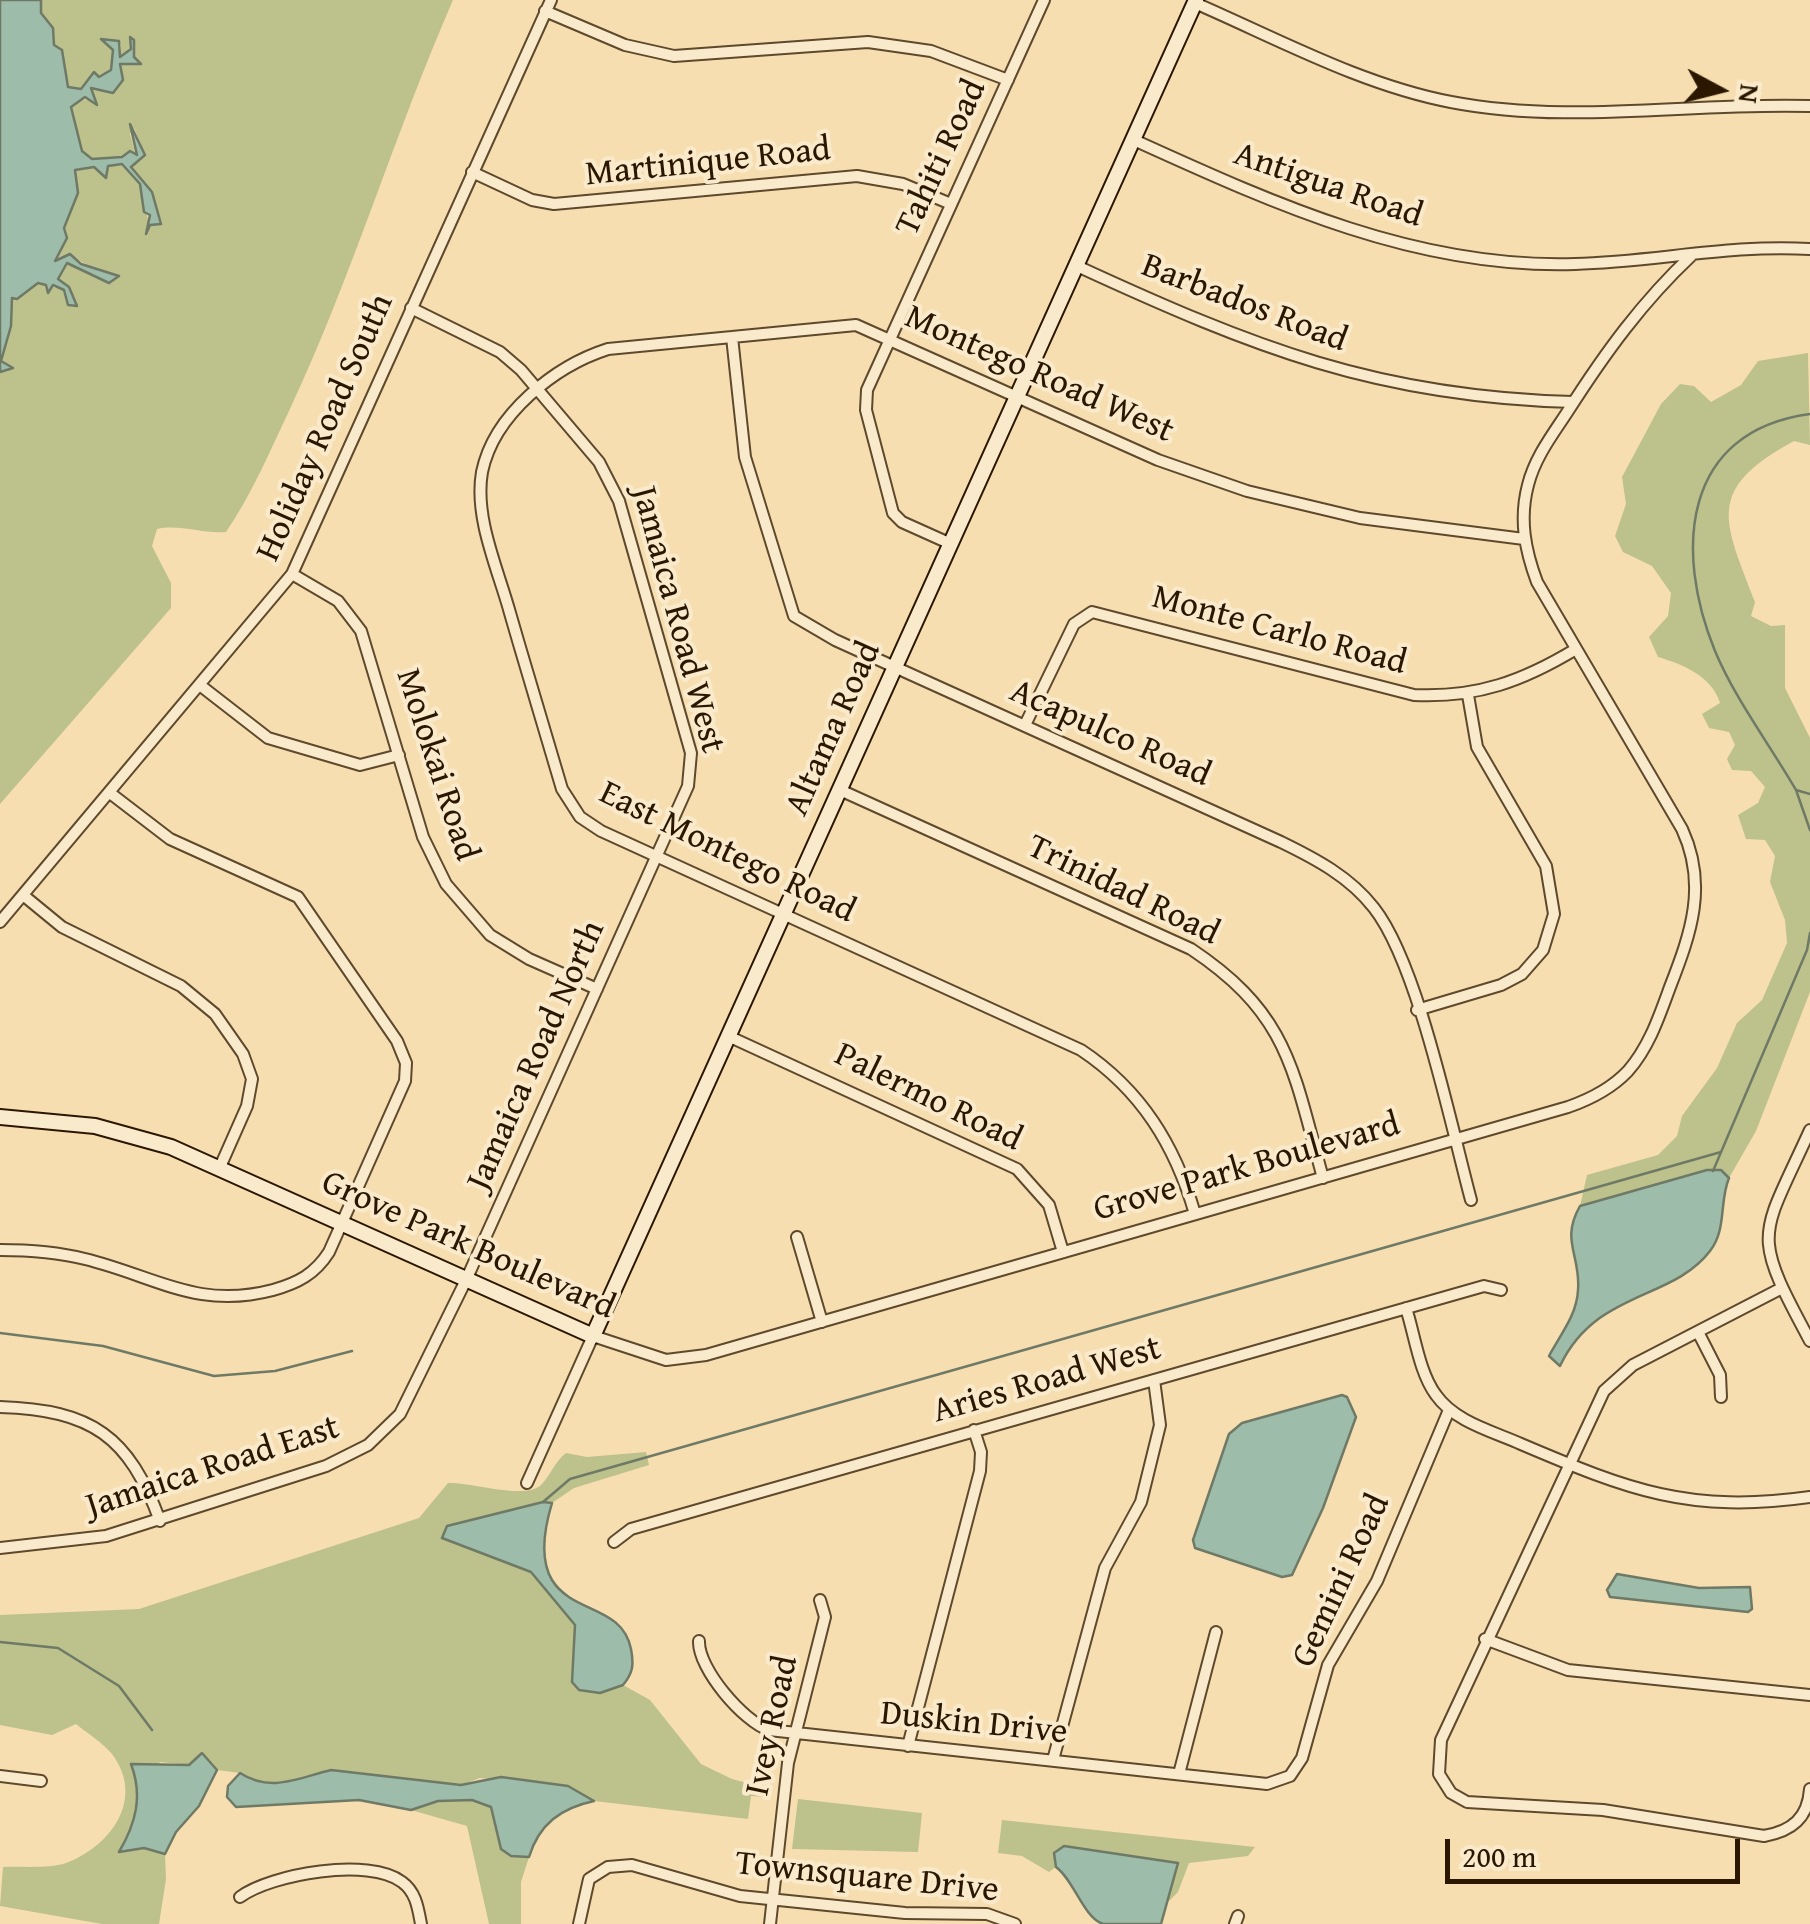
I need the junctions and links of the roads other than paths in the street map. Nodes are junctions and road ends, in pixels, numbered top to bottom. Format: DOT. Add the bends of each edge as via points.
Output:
graph roads {
  1 [pos="1044,0"];
  2 [pos="1196,2"];
  3 [pos="548,6"];
  4 [pos="1008,80"];
  5 [pos="1810,106"];
  6 [pos="1134,140"];
  7 [pos="472,172"];
  8 [pos="952,204"];
  9 [pos="1810,249"];
  10 [pos="1692,254"];
  11 [pos="1077,266"];
  12 [pos="411,308"];
  13 [pos="732,337"];
  14 [pos="890,339"];
  15 [pos="537,390"];
  16 [pos="1018,396"];
  17 [pos="1574,402"];
  18 [pos="1524,538"];
  19 [pos="951,544"];
  20 [pos="292,574"];
  21 [pos="1576,649"];
  22 [pos="895,667"];
  23 [pos="201,686"];
  24 [pos="1468,695"];
  25 [pos="1025,725"];
  26 [pos="399,756"];
  27 [pos="840,790"];
  28 [pos="110,793"];
  29 [pos="656,856"];
  30 [pos="23,895"];
  31 [pos="784,913"];
  32 [pos="0,922"];
  33 [pos="597,989"];
  34 [pos="1417,1010"];
  35 [pos="728,1036"];
  36 [pos="0,1116"];
  37 [pos="1810,1130"];
  38 [pos="1454,1139"];
  39 [pos="220,1166"];
  40 [pos="1322,1178"];
  41 [pos="1471,1200"];
  42 [pos="1195,1214"];
  43 [pos="343,1222"];
  44 [pos="797,1237"];
  45 [pos="0,1250"];
  46 [pos="1063,1252"];
  47 [pos="467,1278"];
  48 [pos="1782,1288"];
  49 [pos="1501,1290"];
  50 [pos="1406,1308"];
  51 [pos="822,1322"];
  52 [pos="1698,1332"];
  53 [pos="593,1336"];
  54 [pos="1810,1341"];
  55 [pos="1154,1380"];
  56 [pos="1721,1397"];
  57 [pos="0,1407"];
  58 [pos="1449,1410"];
  59 [pos="974,1430"];
  60 [pos="1570,1464"];
  61 [pos="526,1483"];
  62 [pos="1810,1497"];
  63 [pos="160,1521"];
  64 [pos="614,1542"];
  65 [pos="0,1548"];
  66 [pos="820,1600"];
  67 [pos="1216,1632"];
  68 [pos="1485,1638"];
  69 [pos="699,1641"];
  70 [pos="1810,1695"];
  71 [pos="795,1733"];
  72 [pos="908,1746"];
  73 [pos="1053,1760"];
  74 [pos="1179,1774"];
  75 [pos="0,1776"];
  76 [pos="1290,1776"];
  77 [pos="41,1780"];
  78 [pos="1810,1788"];
  79 [pos="240,1896"];
  80 [pos="772,1900"];
  81 [pos="904,1919"];
  82 [pos="421,1924"];
  83 [pos="579,1924"];
  84 [pos="770,1924"];
  85 [pos="1015,1924"];
  1 -- 4 [label="street, Tahiti Road"];
  2 -- 5 [label="street" via="1384,83 1450,102 1568,113"];
  2 -- 6 [label="street, Altama Road"];
  3 -- 4 [label="street" via="624,45 674,56 868,42 931,51"];
  3 -- 7 [label="street, Holiday Road South"];
  4 -- 8 [label="street, Tahiti Road"];
  6 -- 10 [label="street, Antigua Road" via="1295,211 1404,246 1574,264"];
  6 -- 11 [label="street, Altama Road"];
  7 -- 8 [label="street, Martinique Road" via="554,204 857,176 903,184"];
  7 -- 12 [label="street, Holiday Road South"];
  8 -- 14 [label="street, Tahiti Road"];
  9 -- 10 [label="street, Antigua Road"];
  10 -- 17 [label="street, Grove Park Boulevard" via="1632,316"];
  11 -- 16 [label="street, Altama Road"];
  11 -- 17 [label="street, Barbados Road" via="1243,340 1322,367 1448,394"];
  12 -- 15 [label="street, Jamaica Road West" via="490,346"];
  12 -- 20 [label="street, Holiday Road South"];
  13 -- 14 [label="street, Montego Road West" via="846,324"];
  13 -- 15 [label="street, Montego Road West" via="608,349"];
  13 -- 22 [label="street, Acapulco Road" via="746,457 794,616"];
  14 -- 16 [label="street, Montego Road West"];
  14 -- 19 [label="street, Tahiti Road" via="865,400 887,501 902,522"];
  15 -- 29 [label="street, Jamaica Road West" via="611,481 692,753 688,786"];
  15 -- 29 [label="street, East Montego Road" via="501,428 487,455 483,519 565,796 595,828"];
  16 -- 18 [label="street, Montego Road West" via="1158,460 1247,491 1360,518"];
  16 -- 19 [label="street, Altama Road"];
  17 -- 18 [label="street, Grove Park Boulevard" via="1529,482"];
  18 -- 21 [label="street, Grove Park Boulevard" via="1537,582"];
  19 -- 22 [label="street, Altama Road"];
  20 -- 23 [label="street, Holiday Road South"];
  20 -- 26 [label="street, Molokai Road" via="338,600 361,631"];
  21 -- 24 [label="street, Monte Carlo Road" via="1514,683"];
  21 -- 38 [label="street, Grove Park Boulevard" via="1686,838 1696,887 1692,927 1645,1047 1614,1084 1568,1107"];
  22 -- 25 [label="street, Acapulco Road"];
  22 -- 27 [label="street, Altama Road"];
  23 -- 26 [label="street" via="268,738 360,765"];
  23 -- 28 [label="street, Holiday Road South"];
  24 -- 25 [label="street, Monte Carlo Road" via="1396,693 1100,612 1074,624"];
  24 -- 34 [label="street" via="1477,747 1546,866 1554,914 1543,950 1522,974"];
  25 -- 34 [label="street, Acapulco Road" via="1338,874 1390,933"];
  26 -- 33 [label="street, Molokai Road" via="434,862 462,905 510,948"];
  27 -- 31 [label="street, Altama Road"];
  27 -- 40 [label="street, Trinidad Road" via="1191,949 1231,976 1280,1034"];
  28 -- 30 [label="street, Holiday Road South"];
  28 -- 43 [label="street" via="170,839 298,897 402,1050 403,1087"];
  29 -- 31 [label="street, East Montego Road"];
  29 -- 33 [label="street, Jamaica Road North"];
  30 -- 32 [label="street, Holiday Road South"];
  30 -- 39 [label="street" via="62,927 182,986 215,1014 244,1054 252,1078"];
  31 -- 35 [label="street, Altama Road"];
  31 -- 42 [label="street, East Montego Road" via="1056,1037 1104,1066 1160,1130"];
  33 -- 47 [label="street, Jamaica Road North"];
  34 -- 38 [label="street, Acapulco Road"];
  35 -- 46 [label="street, Palermo Road" via="1017,1169 1048,1205"];
  35 -- 53 [label="street, Altama Road"];
  36 -- 39 [label="street, Grove Park Boulevard" via="95,1126"];
  37 -- 48 [label="street" via="1768,1220 1769,1258"];
  38 -- 40 [label="street, Grove Park Boulevard"];
  38 -- 41 [label="street, Acapulco Road"];
  39 -- 43 [label="street, Grove Park Boulevard"];
  40 -- 42 [label="street, Grove Park Boulevard"];
  42 -- 46 [label="street, Grove Park Boulevard"];
  43 -- 45 [label="street" via="330,1252 308,1276 232,1297 178,1292 64,1254"];
  43 -- 47 [label="street, Grove Park Boulevard"];
  44 -- 51 [label="street"];
  46 -- 51 [label="street, Grove Park Boulevard"];
  47 -- 53 [label="street, Grove Park Boulevard"];
  47 -- 63 [label="street, Jamaica Road East" via="414,1394 368,1445 326,1466"];
  48 -- 52 [label="street"];
  48 -- 54 [label="street"];
  49 -- 50 [label="street, Aries Road West" via="1484,1286"];
  50 -- 55 [label="street, Aries Road West"];
  50 -- 58 [label="street" via="1428,1382"];
  51 -- 53 [label="street, Grove Park Boulevard" via="688,1359 643,1355"];
  52 -- 56 [label="street" via="1720,1375"];
  52 -- 60 [label="street" via="1616,1378 1596,1403"];
  53 -- 61 [label="street, Altama Road"];
  55 -- 59 [label="street, Aries Road West"];
  55 -- 73 [label="street" via="1160,1425 1141,1502 1105,1568"];
  57 -- 63 [label="street" via="58,1415 118,1443 144,1478"];
  58 -- 60 [label="street"];
  58 -- 76 [label="street, Gemini Road" via="1377,1581 1328,1665 1302,1758"];
  59 -- 64 [label="street, Aries Road West" via="631,1529"];
  59 -- 72 [label="street" via="980,1471"];
  60 -- 62 [label="street" via="1627,1488 1689,1502"];
  60 -- 68 [label="street"];
  63 -- 65 [label="street, Jamaica Road East" via="106,1536"];
  66 -- 71 [label="street, Ivey Road" via="824,1617"];
  67 -- 74 [label="street"];
  68 -- 70 [label="street" via="1568,1670"];
  68 -- 78 [label="street" via="1438,1749 1439,1774 1451,1792 1475,1803 1602,1810 1764,1836 1792,1827 1809,1804"];
  69 -- 71 [label="street, Duskin Drive" via="702,1660 742,1715 756,1726"];
  71 -- 72 [label="street, Duskin Drive"];
  71 -- 80 [label="street, Ivey Road"];
  72 -- 73 [label="street, Duskin Drive"];
  73 -- 74 [label="street, Duskin Drive"];
  74 -- 76 [label="street, Duskin Drive" via="1267,1784"];
  75 -- 77 [label="street"];
  79 -- 82 [label="street" via="270,1880 384,1873 413,1894"];
  80 -- 81 [label="street, Townsquare Drive"];
  80 -- 83 [label="street, Townsquare Drive" via="620,1865 597,1872 584,1888"];
  80 -- 84 [label="street, Ivey Road"];
  81 -- 85 [label="street, Townsquare Drive" via="987,1914"];
}
